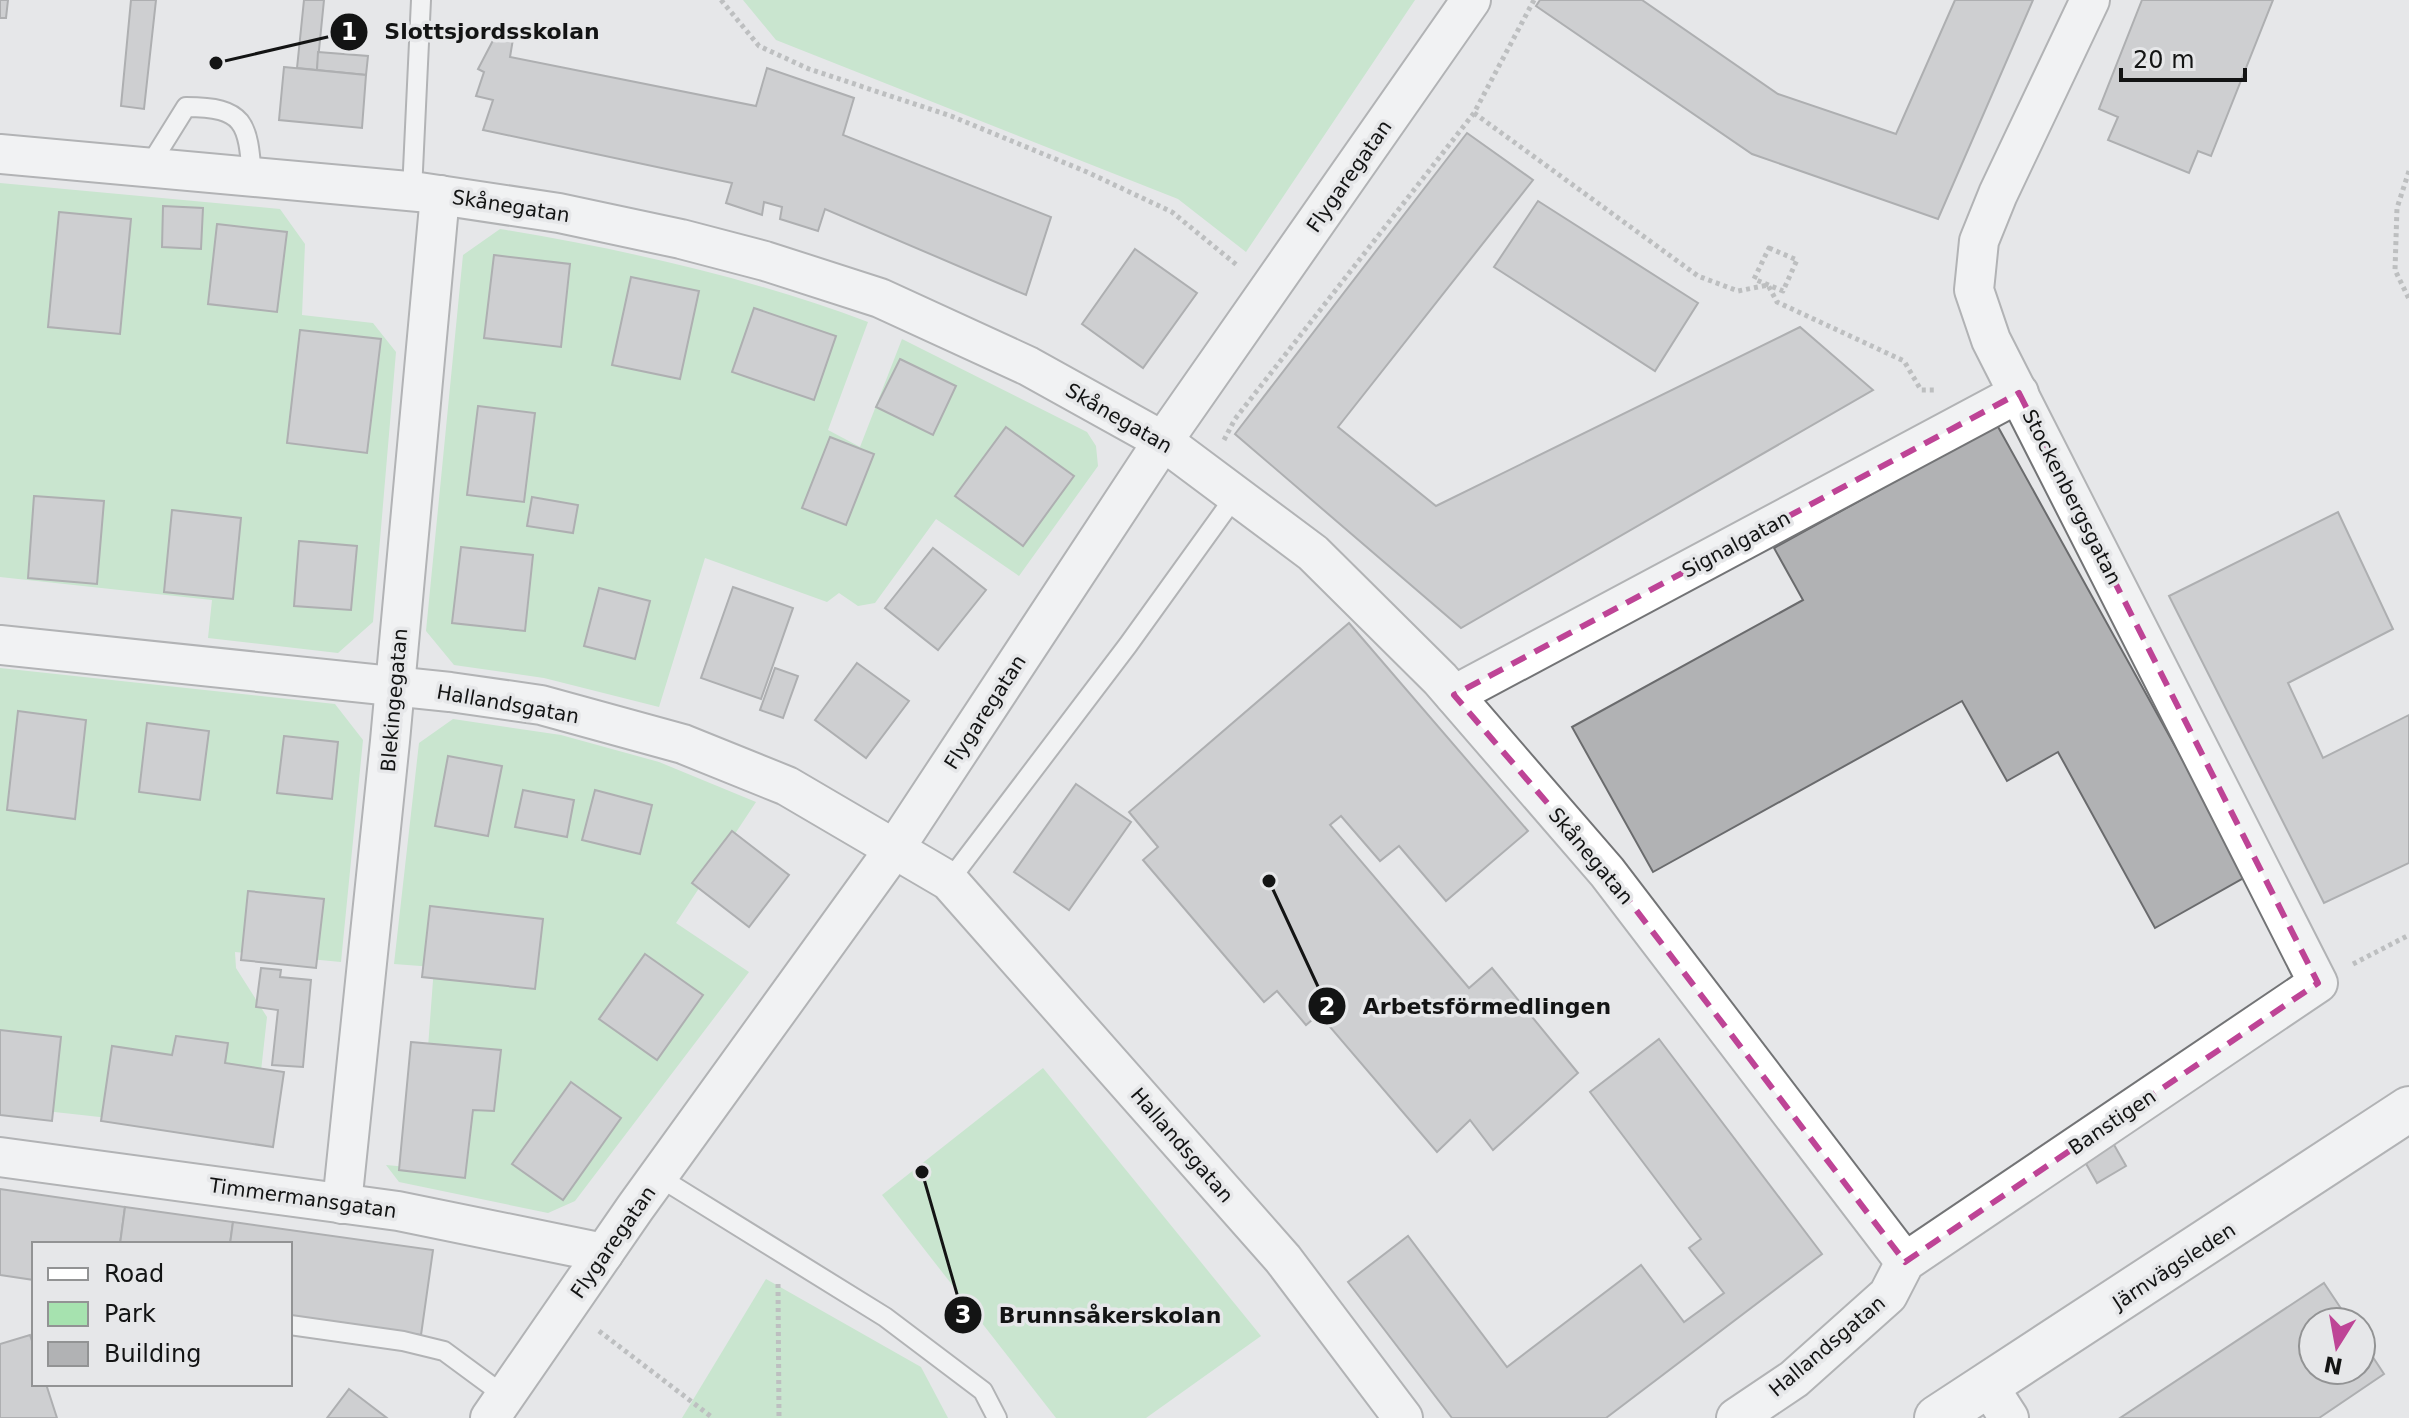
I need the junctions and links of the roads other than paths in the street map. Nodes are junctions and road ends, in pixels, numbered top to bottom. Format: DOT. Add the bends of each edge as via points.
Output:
graph roads {
  1 [pos="421,0"];
  2 [pos="1471,0"];
  3 [pos="2090,0"];
  4 [pos="0,154"];
  5 [pos="148,168"];
  6 [pos="252,177"];
  7 [pos="426,193"];
  8 [pos="2013,381"];
  9 [pos="1163,441"];
  10 [pos="1236,495"];
  11 [pos="0,645"];
  12 [pos="395,687"];
  13 [pos="1454,695"];
  14 [pos="895,848"];
  15 [pos="949,881"];
  16 [pos="2318,983"];
  17 [pos="2409,1109"];
  18 [pos="0,1157"];
  19 [pos="659,1177"];
  20 [pos="342,1204"];
  21 [pos="604,1253"];
  22 [pos="1905,1262"];
  23 [pos="292,1325"];
  24 [pos="1999,1402"];
  25 [pos="498,1407"];
  26 [pos="997,1418"];
  27 [pos="1403,1418"];
  28 [pos="1736,1418"];
  29 [pos="1937,1418"];
  1 -- 7 [label="lane"];
  2 -- 9 [label="street, Flygaregatan"];
  3 -- 8 [label="street, Stockenbergsgatan" via="1979,241 1976,301"];
  4 -- 5 [label="street, Skånegatan"];
  5 -- 6 [label="street, Skånegatan"];
  5 -- 6 [label="lane" via="186,107 215,107 239,117 249,135"];
  6 -- 7 [label="street, Skånegatan"];
  7 -- 9 [label="street, Skånegatan" via="681,239 880,298 1028,366"];
  7 -- 12 [label="street, Blekingegatan"];
  8 -- 13 [label="street, Signalgatan"];
  8 -- 16 [label="street, Stockenbergsgatan"];
  9 -- 10 [label="street, Skånegatan"];
  9 -- 14 [label="street, Flygaregatan"];
  10 -- 13 [label="street, Skånegatan" via="1313,553"];
  10 -- 15 [label="lane"];
  11 -- 12 [label="street, Hallandsgatan"];
  12 -- 14 [label="street, Hallandsgatan" via="541,705 683,744 787,786"];
  12 -- 20 [label="street, Blekingegatan"];
  13 -- 22 [label="street, Skånegatan" via="1607,872"];
  14 -- 15 [label="street, Hallandsgatan"];
  14 -- 19 [label="street, Flygaregatan"];
  15 -- 27 [label="street, Hallandsgatan" via="1283,1259"];
  16 -- 22 [label="street, Banstigen"];
  17 -- 24 [label="main road, Järnvägsleden"];
  18 -- 20 [label="street, Timmermansgatan"];
  19 -- 21 [label="street, Flygaregatan"];
  19 -- 26 [label="lane" via="885,1317 983,1391"];
  20 -- 21 [label="street, Timmermansgatan"];
  21 -- 25 [label="street, Flygaregatan"];
  22 -- 28 [label="street, Hallandsgatan" via="1888,1295 1794,1379"];
  23 -- 25 [label="lane" via="444,1351"];
  24 -- 29 [label="main road, Järnvägsleden"];
}
